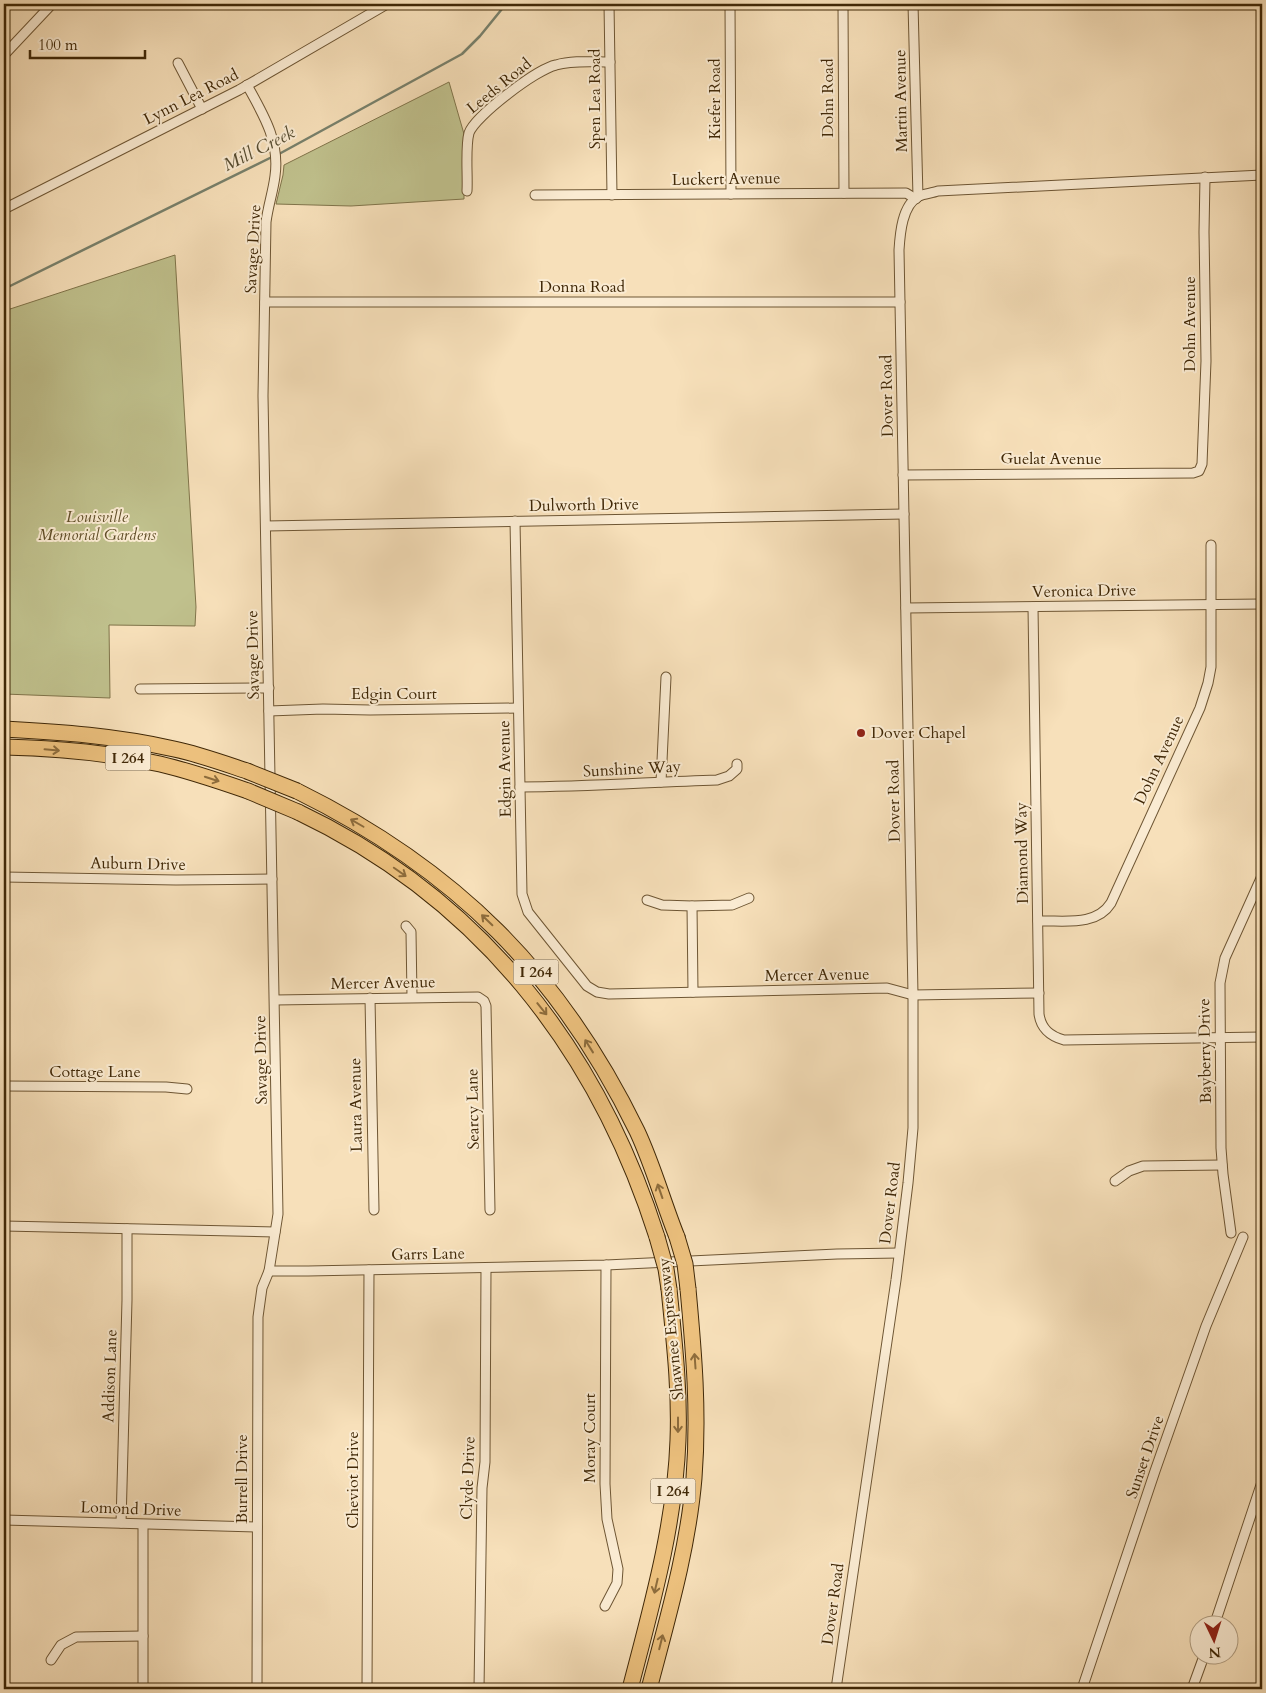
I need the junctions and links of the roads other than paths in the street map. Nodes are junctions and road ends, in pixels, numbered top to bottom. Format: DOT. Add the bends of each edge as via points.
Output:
graph roads {
  1 [pos="52,4"];
  2 [pos="386,4"];
  3 [pos="609,4"];
  4 [pos="730,4"];
  5 [pos="842,4"];
  6 [pos="913,4"];
  7 [pos="4,55"];
  8 [pos="610,62"];
  9 [pos="178,63"];
  10 [pos="247,85"];
  11 [pos="202,109"];
  12 [pos="1262,175"];
  13 [pos="1205,177"];
  14 [pos="468,191"];
  15 [pos="844,193"];
  16 [pos="731,194"];
  17 [pos="535,195"];
  18 [pos="612,195"];
  19 [pos="917,198"];
  20 [pos="4,209"];
  21 [pos="265,302"];
  22 [pos="900,302"];
  23 [pos="1199,470"];
  24 [pos="903,475"];
  25 [pos="904,514"];
  26 [pos="515,521"];
  27 [pos="266,526"];
  28 [pos="1210,546"];
  29 [pos="1262,604"];
  30 [pos="1211,605"];
  31 [pos="1033,607"];
  32 [pos="906,608"];
  33 [pos="666,676"];
  34 [pos="269,688"];
  35 [pos="140,689"];
  36 [pos="518,708"];
  37 [pos="269,712"];
  38 [pos="4,729"];
  39 [pos="4,747"];
  40 [pos="738,764"];
  41 [pos="661,782"];
  42 [pos="520,787"];
  43 [pos="1262,876"];
  44 [pos="4,877"];
  45 [pos="272,879"];
  46 [pos="749,898"];
  47 [pos="647,900"];
  48 [pos="692,906"];
  49 [pos="1038,921"];
  50 [pos="406,926"];
  51 [pos="595,991"];
  52 [pos="693,992"];
  53 [pos="1039,993"];
  54 [pos="913,995"];
  55 [pos="370,998"];
  56 [pos="412,998"];
  57 [pos="275,1000"];
  58 [pos="486,1006"];
  59 [pos="1262,1037"];
  60 [pos="1220,1038"];
  61 [pos="4,1086"];
  62 [pos="187,1089"];
  63 [pos="1222,1165"];
  64 [pos="1115,1181"];
  65 [pos="374,1210"];
  66 [pos="490,1210"];
  67 [pos="4,1226"];
  68 [pos="127,1229"];
  69 [pos="275,1232"];
  70 [pos="1231,1233"];
  71 [pos="1243,1238"];
  72 [pos="899,1253"];
  73 [pos="606,1265"];
  74 [pos="486,1268"];
  75 [pos="369,1270"];
  76 [pos="269,1271"];
  77 [pos="1262,1482"];
  78 [pos="4,1520"];
  79 [pos="121,1523"];
  80 [pos="143,1525"];
  81 [pos="257,1527"];
  82 [pos="605,1606"];
  83 [pos="1217,1616"];
  84 [pos="143,1636"];
  85 [pos="51,1660"];
  86 [pos="1200,1666"];
  87 [pos="142,1689"];
  88 [pos="257,1689"];
  89 [pos="367,1689"];
  90 [pos="479,1689"];
  91 [pos="630,1689"];
  92 [pos="649,1689"];
  93 [pos="836,1689"];
  94 [pos="1082,1689"];
  95 [pos="1192,1689"];
  1 -- 7 [label="street"];
  2 -- 10 [label="street, Lynn Lea Road"];
  3 -- 8 [label="street, Spen Lea Road"];
  4 -- 16 [label="street, Kiefer Road"];
  5 -- 15 [label="street, Dohn Road"];
  6 -- 19 [label="street, Martin Avenue"];
  8 -- 14 [label="street, Leeds Road" via="564,63 543,69 479,118 468,140"];
  8 -- 18 [label="street, Spen Lea Road"];
  9 -- 11 [label="street"];
  10 -- 11 [label="street, Lynn Lea Road"];
  10 -- 21 [label="street, Savage Drive" via="266,119 275,147 275,175 266,222"];
  11 -- 20 [label="street, Lynn Lea Road"];
  12 -- 13 [label="street"];
  13 -- 19 [label="street" via="951,190"];
  13 -- 23 [label="street, Dohn Avenue" via="1206,361 1202,464"];
  15 -- 16 [label="street, Luckert Avenue"];
  15 -- 19 [label="street, Luckert Avenue" via="906,193"];
  16 -- 18 [label="street, Luckert Avenue"];
  17 -- 18 [label="street, Luckert Avenue"];
  19 -- 22 [label="street, Dover Road" via="903,217"];
  21 -- 22 [label="street, Donna Road"];
  21 -- 27 [label="street, Savage Drive"];
  22 -- 24 [label="street, Dover Road"];
  23 -- 24 [label="street, Guelat Avenue" via="1193,473"];
  24 -- 25 [label="street, Dover Road"];
  25 -- 26 [label="street, Dulworth Drive"];
  25 -- 32 [label="street, Dover Road"];
  26 -- 27 [label="street, Dulworth Drive"];
  26 -- 36 [label="street, Edgin Avenue"];
  27 -- 34 [label="street, Savage Drive"];
  28 -- 30 [label="street, Dohn Avenue"];
  29 -- 30 [label="street, Veronica Drive"];
  30 -- 31 [label="street, Veronica Drive"];
  30 -- 49 [label="street, Dohn Avenue" via="1211,667 1204,697 1111,903 1101,914 1089,920"];
  31 -- 32 [label="street, Veronica Drive"];
  31 -- 49 [label="street, Diamond Way"];
  32 -- 54 [label="street, Dover Road"];
  33 -- 41 [label="street"];
  34 -- 35 [label="street"];
  34 -- 37 [label="street, Savage Drive"];
  36 -- 37 [label="street, Edgin Court"];
  36 -- 42 [label="street, Edgin Avenue"];
  37 -- 45 [label="street, Savage Drive"];
  92 -- 38 [label="highway, Shawnee Expressway / I 264, one-way, bridge" via="681,1560 694,1480 696,1380 688,1289 685,1264 656,1177 610,1080 580,1031 528,963 470,905 426,868 354,820 298,791 185,752 65,732"];
  39 -- 91 [label="highway, Shawnee Expressway / I 264, one-way, bridge" via="55,750 160,764 248,791 322,824 372,852 463,922 520,982 575,1056 624,1149 657,1237 666,1268 677,1361 677,1465 666,1543"];
  40 -- 41 [label="street, Sunshine Way" via="737,769 717,780"];
  41 -- 42 [label="street, Sunshine Way" via="596,787"];
  42 -- 51 [label="street, Edgin Avenue" via="524,904 579,977"];
  43 -- 60 [label="street, Bayberry Drive" via="1223,965"];
  44 -- 45 [label="street, Auburn Drive"];
  45 -- 57 [label="street, Savage Drive"];
  46 -- 48 [label="street" via="732,905"];
  47 -- 48 [label="street" via="662,905"];
  48 -- 52 [label="street"];
  49 -- 53 [label="street, Diamond Way"];
  50 -- 56 [label="street" via="411,932"];
  51 -- 52 [label="street, Mercer Avenue" via="609,994"];
  52 -- 54 [label="street, Mercer Avenue" via="888,988"];
  53 -- 54 [label="street, Mercer Avenue"];
  53 -- 60 [label="street, Diamond Way" via="1042,1026 1051,1035 1064,1040"];
  54 -- 72 [label="street, Dover Road" via="913,1128"];
  55 -- 56 [label="street, Mercer Avenue"];
  55 -- 57 [label="street, Mercer Avenue"];
  55 -- 65 [label="street, Laura Avenue"];
  56 -- 58 [label="street, Mercer Avenue" via="478,997"];
  57 -- 69 [label="street, Savage Drive" via="278,1205"];
  58 -- 66 [label="street, Searcy Lane"];
  59 -- 60 [label="street, Diamond Way"];
  60 -- 63 [label="street, Bayberry Drive"];
  61 -- 62 [label="street, Cottage Lane"];
  63 -- 64 [label="street" via="1143,1166 1128,1171"];
  63 -- 70 [label="street, Bayberry Drive"];
  67 -- 68 [label="street"];
  68 -- 69 [label="street"];
  68 -- 79 [label="street, Addison Lane"];
  69 -- 76 [label="street"];
  71 -- 94 [label="street, Sunset Drive" via="1206,1326"];
  72 -- 73 [label="street, Garrs Lane"];
  72 -- 93 [label="street, Dover Road"];
  73 -- 74 [label="street, Garrs Lane"];
  73 -- 82 [label="street, Moray Court" via="605,1484 607,1519 618,1575"];
  74 -- 75 [label="street, Garrs Lane"];
  74 -- 90 [label="street, Clyde Drive"];
  75 -- 76 [label="street, Garrs Lane"];
  75 -- 89 [label="street, Cheviot Drive"];
  76 -- 81 [label="street, Burrell Drive" via="262,1288 258,1317"];
  77 -- 83 [label="street"];
  78 -- 79 [label="street, Lomond Drive"];
  79 -- 80 [label="street, Lomond Drive"];
  80 -- 81 [label="street, Lomond Drive"];
  80 -- 84 [label="street"];
  81 -- 88 [label="street, Burrell Drive"];
  84 -- 85 [label="street" via="76,1638 61,1645"];
  84 -- 87 [label="street"];
  86 -- 95 [label="street"];
}
